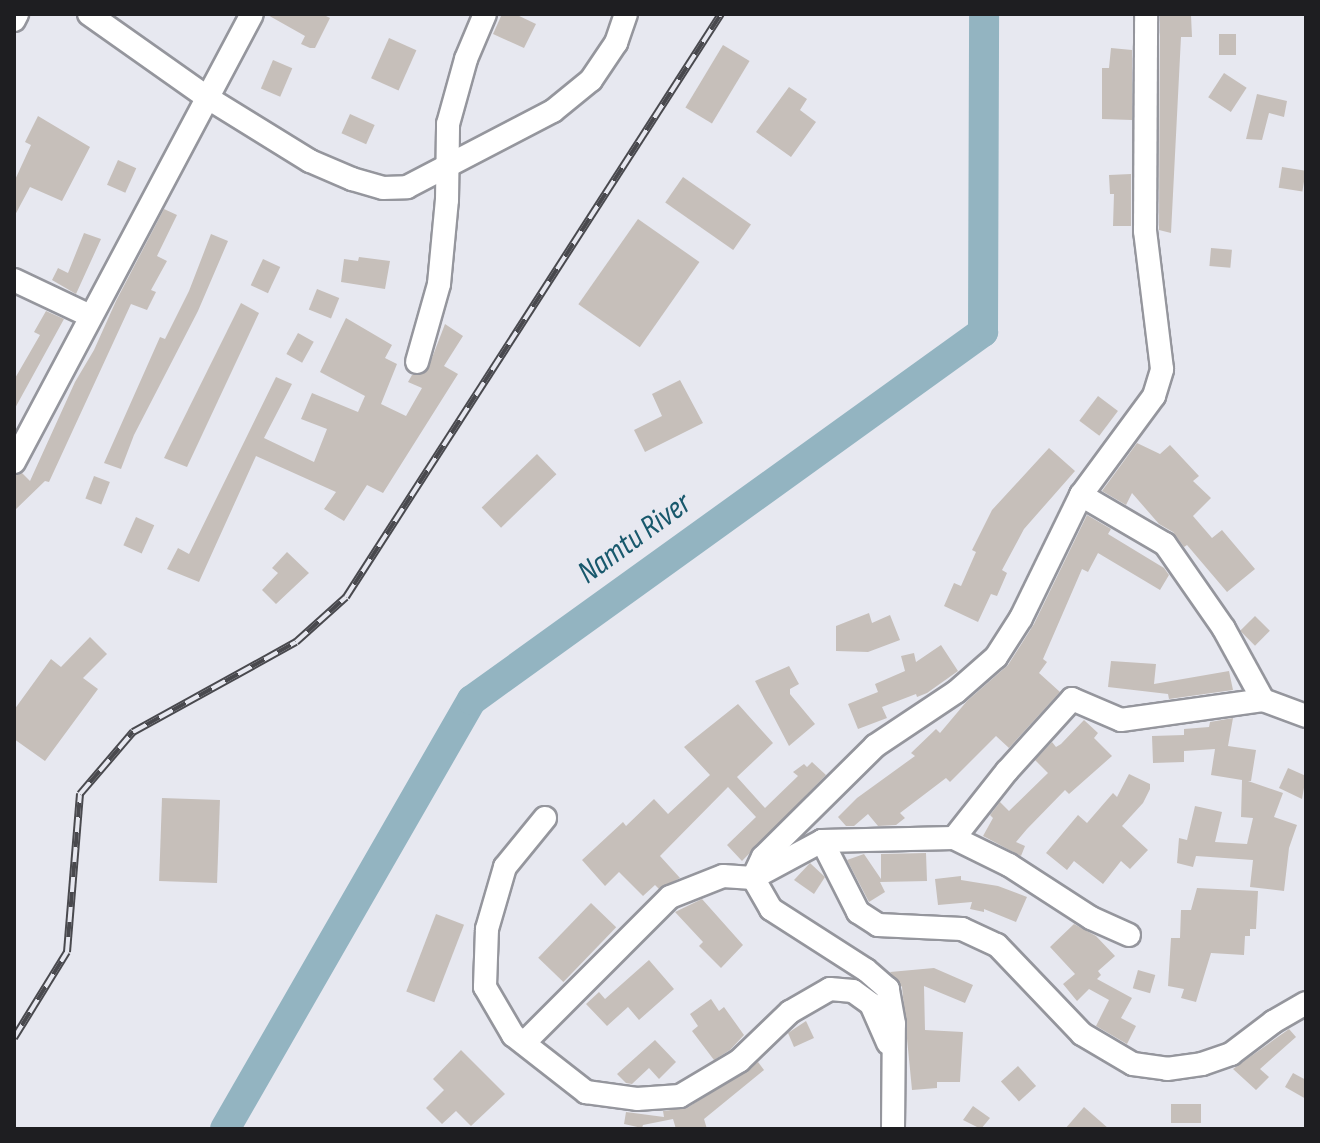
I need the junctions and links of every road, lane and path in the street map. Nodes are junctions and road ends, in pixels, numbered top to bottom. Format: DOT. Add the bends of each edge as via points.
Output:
graph roads {
  1 [pos="17,14"];
  2 [pos="89,14"];
  3 [pos="252,14"];
  4 [pos="485,14"];
  5 [pos="626,14"];
  6 [pos="1146,14"];
  7 [pos="14,20"];
  8 [pos="208,98"];
  9 [pos="448,166"];
  10 [pos="14,280"];
  11 [pos="90,316"];
  12 [pos="417,362"];
  13 [pos="14,462"];
  14 [pos="1081,495"];
  15 [pos="1263,700"];
  16 [pos="1306,716"];
  17 [pos="545,818"];
  18 [pos="954,838"];
  19 [pos="822,841"];
  20 [pos="753,878"];
  21 [pos="1129,935"];
  22 [pos="1306,1003"];
  23 [pos="524,1043"];
  24 [pos="894,1055"];
  25 [pos="893,1122"];
  1 -- 7 [label="street"];
  2 -- 8 [label="street"];
  3 -- 8 [label="street"];
  4 -- 9 [label="street" via="448,124"];
  5 -- 9 [label="street" via="616,43 591,80 553,111"];
  6 -- 14 [label="street" via="1145,231 1162,369 1154,396"];
  8 -- 9 [label="street" via="310,161 383,188 407,187"];
  8 -- 11 [label="street"];
  9 -- 12 [label="street" via="439,284"];
  10 -- 11 [label="street"];
  11 -- 13 [label="street"];
  14 -- 15 [label="street" via="1165,544 1224,629"];
  14 -- 20 [label="street" via="1021,618 996,657 956,692 875,746 763,857"];
  15 -- 16 [label="street"];
  15 -- 18 [label="street" via="1121,720 1072,699"];
  17 -- 23 [label="street" via="505,867 487,929 485,987 513,1035"];
  18 -- 19 [label="street"];
  18 -- 21 [label="street"];
  19 -- 20 [label="street"];
  19 -- 22 [label="street" via="858,912 878,925 962,929 997,945 1082,1034 1133,1064 1167,1069 1231,1054"];
  20 -- 23 [label="street" via="723,876 670,897"];
  20 -- 24 [label="street" via="771,909 888,989"];
  23 -- 24 [label="street" via="586,1092 637,1099 680,1096 739,1061 790,1012 830,989 853,991 871,1004"];
  24 -- 25 [label="street"];
}
